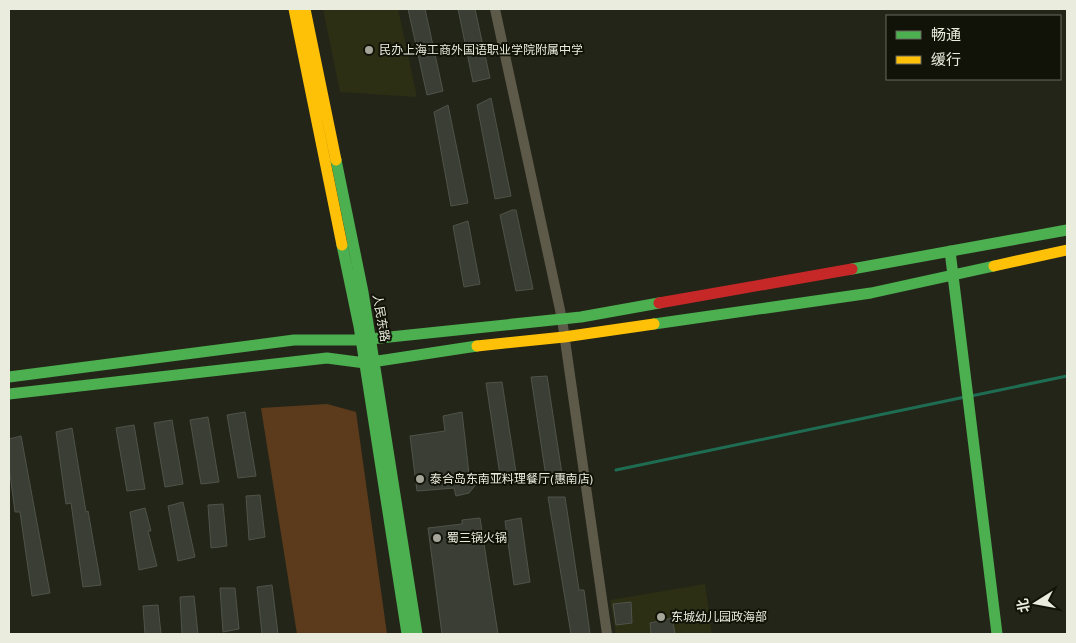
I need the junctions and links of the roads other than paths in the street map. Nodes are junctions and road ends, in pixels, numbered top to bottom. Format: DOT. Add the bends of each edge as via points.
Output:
graph roads {
  1 [pos="294,9"];
  2 [pos="305,9"];
  3 [pos="495,9"];
  4 [pos="1067,230"];
  5 [pos="1067,250"];
  6 [pos="950,251"];
  7 [pos="952,275"];
  8 [pos="562,319"];
  9 [pos="564,337"];
  10 [pos="366,339"];
  11 [pos="370,363"];
  12 [pos="9,377"];
  13 [pos="9,394"];
  14 [pos="407,634"];
  15 [pos="417,634"];
  16 [pos="608,634"];
  17 [pos="996,634"];
  1 -- 10 [label="main road, 人民东路"];
  2 -- 10 [label="main road, 人民东路"];
  3 -- 8 [label="street"];
  4 -- 6 [label="main road"];
  5 -- 7 [label="main road"];
  6 -- 7 [label="main road"];
  6 -- 8 [label="main road"];
  7 -- 9 [label="main road" via="871,293"];
  7 -- 17 [label="main road"];
  8 -- 9 [label="street"];
  8 -- 10 [label="main road"];
  9 -- 11 [label="main road" via="502,342"];
  9 -- 16 [label="street"];
  10 -- 11 [label="main road, 人民东路"];
  10 -- 12 [label="main road" via="294,340"];
  11 -- 13 [label="main road" via="327,358"];
  11 -- 14 [label="main road, 人民东路"];
  11 -- 15 [label="main road, 人民东路"];
}
